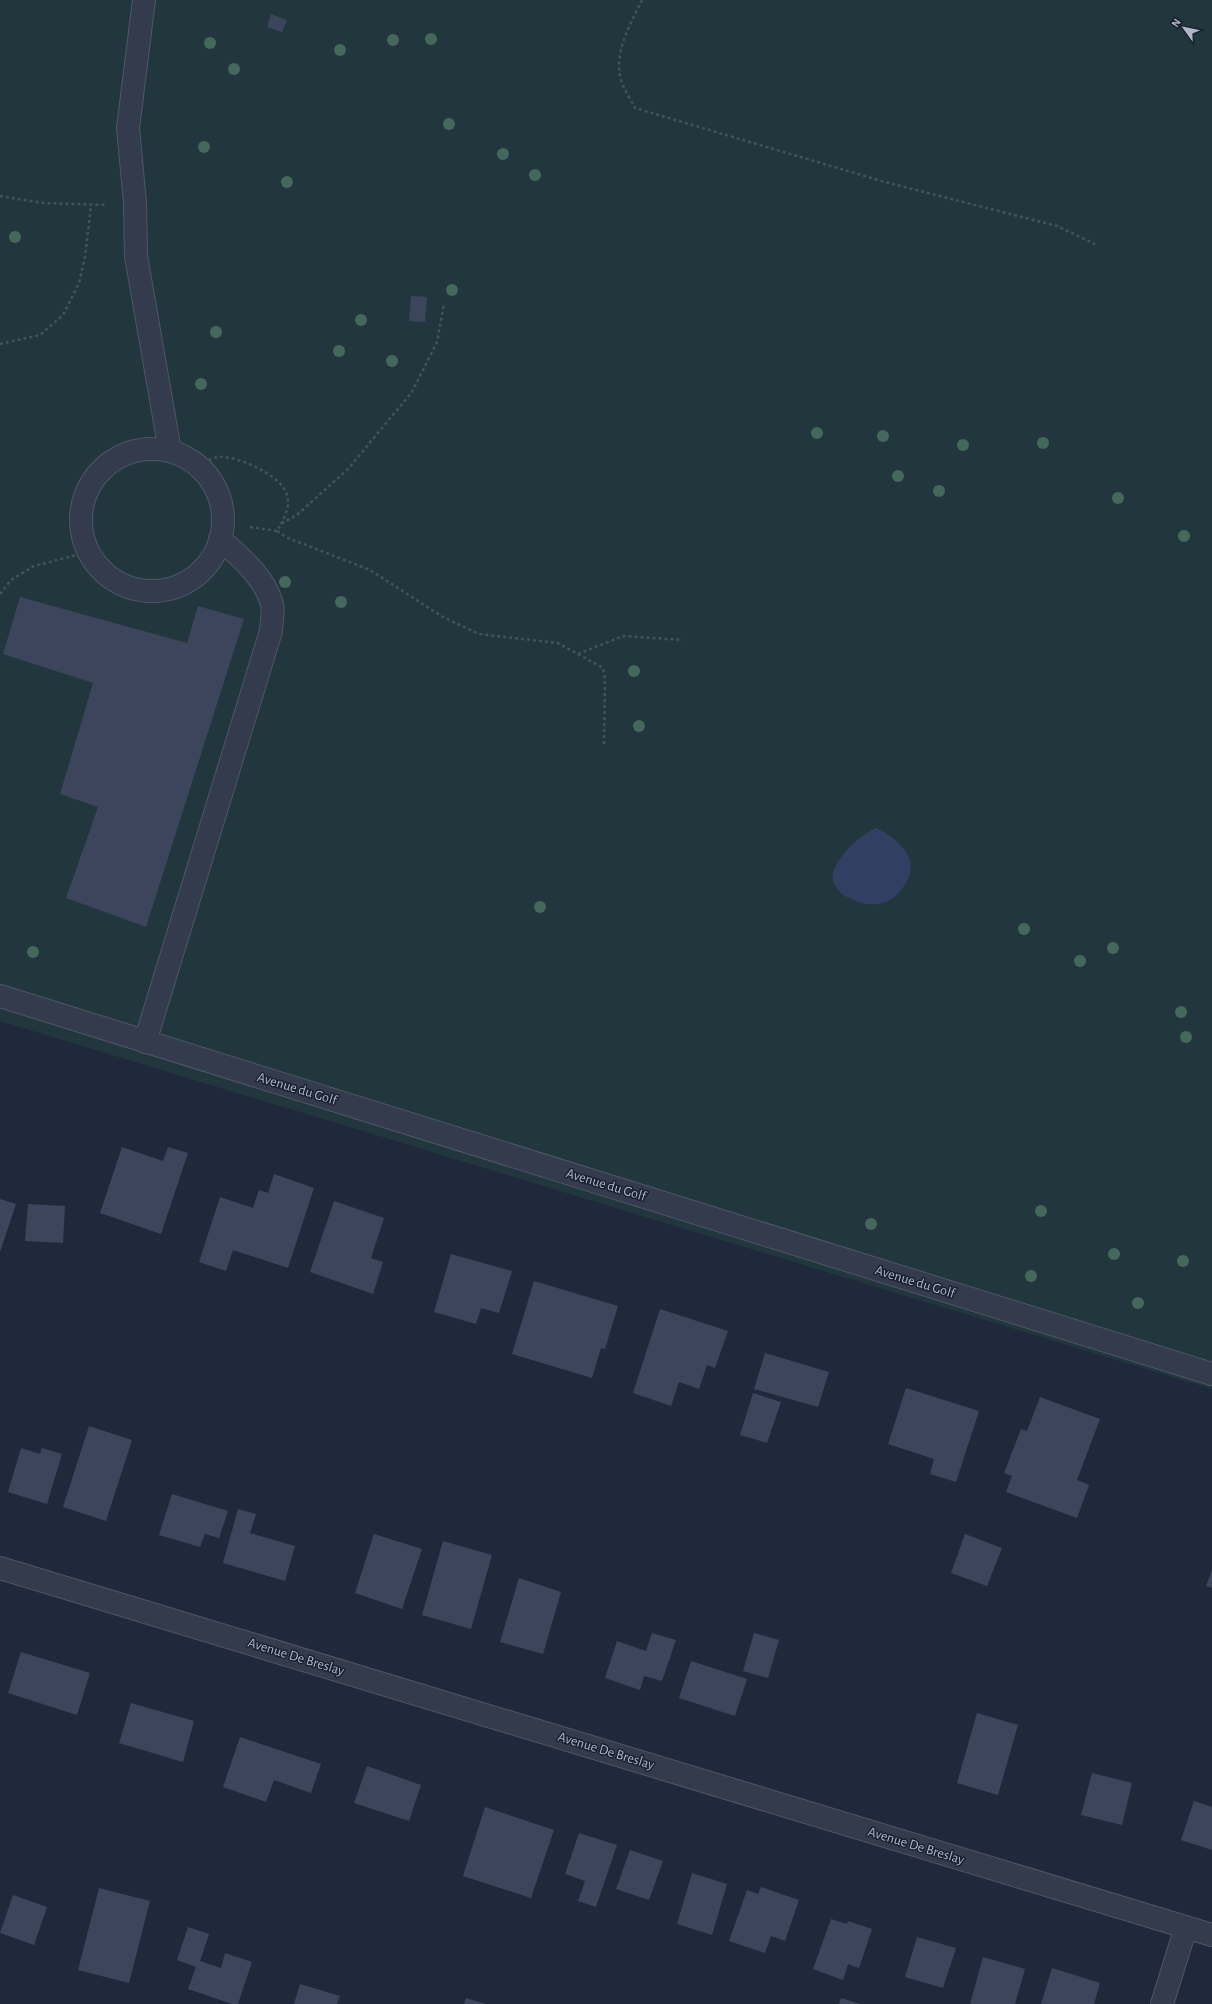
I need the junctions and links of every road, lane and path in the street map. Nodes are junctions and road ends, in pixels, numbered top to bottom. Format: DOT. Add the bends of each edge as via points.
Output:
graph roads {
  1 [pos="144,0"];
  2 [pos="642,0"];
  3 [pos="0,196"];
  4 [pos="135,204"];
  5 [pos="91,206"];
  6 [pos="1095,244"];
  7 [pos="444,304"];
  8 [pos="0,344"];
  9 [pos="170,451"];
  10 [pos="198,466"];
  11 [pos="281,524"];
  12 [pos="277,531"];
  13 [pos="220,539"];
  14 [pos="88,552"];
  15 [pos="0,594"];
  16 [pos="683,640"];
  17 [pos="578,654"];
  18 [pos="604,744"];
  19 [pos="0,996"];
  20 [pos="145,1042"];
  21 [pos="1212,1374"];
  22 [pos="0,1568"];
  23 [pos="1186,1927"];
  24 [pos="1212,1935"];
  25 [pos="1162,2004"];
  1 -- 4 [label="street" via="128,128"];
  2 -- 6 [label="path" via="626,33 619,57 622,82 635,108 885,182 1057,226"];
  3 -- 5 [label="path" via="42,203"];
  4 -- 5 [label="path"];
  4 -- 9 [label="street" via="136,256"];
  5 -- 8 [label="path" via="79,283 63,315 40,335"];
  7 -- 11 [label="path" via="437,342 412,392 348,469 298,514"];
  9 -- 10 [label="street"];
  9 -- 14 [label="street" via="147,449 123,455 103,468 88,486 82,509 82,533"];
  10 -- 11 [label="path" via="216,457 229,457 269,474 279,482 287,494 288,510"];
  10 -- 13 [label="street" via="212,481 220,500 223,520"];
  11 -- 12 [label="path"];
  12 -- 13 [label="path" via="250,527"];
  12 -- 17 [label="path" via="288,538 370,570 443,617 479,634 558,643"];
  13 -- 14 [label="street" via="210,561 193,578 172,589 148,592 125,586 104,574"];
  13 -- 20 [label="street" via="249,565 265,588 272,605 271,631"];
  14 -- 15 [label="path" via="34,566 11,580"];
  16 -- 17 [label="path" via="623,636"];
  17 -- 18 [label="path" via="604,668"];
  19 -- 20 [label="street, Avenue du Golf"];
  20 -- 21 [label="street, Avenue du Golf"];
  22 -- 23 [label="street, Avenue De Breslay"];
  23 -- 24 [label="street, Avenue De Breslay"];
  23 -- 25 [label="street"];
}
